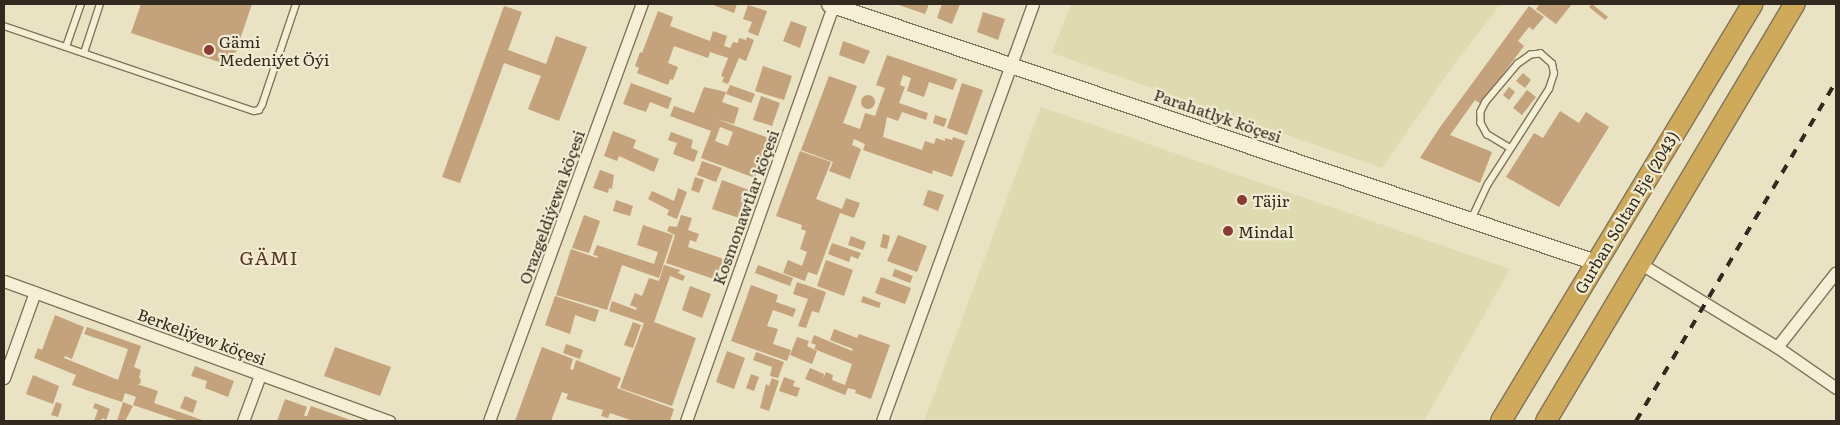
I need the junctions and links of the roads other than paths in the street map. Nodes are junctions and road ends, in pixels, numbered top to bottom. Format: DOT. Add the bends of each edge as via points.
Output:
graph roads {
  1 [pos="81,4"];
  2 [pos="100,4"];
  3 [pos="296,4"];
  4 [pos="642,4"];
  5 [pos="832,4"];
  6 [pos="1033,4"];
  7 [pos="1753,4"];
  8 [pos="1795,4"];
  9 [pos="4,26"];
  10 [pos="66,47"];
  11 [pos="84,53"];
  12 [pos="1011,63"];
  13 [pos="1510,148"];
  14 [pos="1471,220"];
  15 [pos="1595,262"];
  16 [pos="1642,264"];
  17 [pos="1836,272"];
  18 [pos="4,281"];
  19 [pos="35,292"];
  20 [pos="1777,347"];
  21 [pos="260,375"];
  22 [pos="4,378"];
  23 [pos="1836,388"];
  24 [pos="243,421"];
  25 [pos="389,421"];
  26 [pos="489,421"];
  27 [pos="686,421"];
  28 [pos="882,421"];
  29 [pos="1501,421"];
  30 [pos="1546,421"];
  1 -- 10 [label="lane"];
  2 -- 11 [label="lane"];
  3 -- 11 [label="lane" via="259,110"];
  4 -- 26 [label="street, Orazgeldiýewa köçesi"];
  5 -- 12 [label="street, Parahatlyk köçesi"];
  5 -- 27 [label="street, Kosmonawtlar köçesi"];
  6 -- 12 [label="street"];
  7 -- 15 [label="highway, Gurban Soltan Eje (2043)"];
  8 -- 16 [label="highway"];
  9 -- 10 [label="lane"];
  10 -- 11 [label="lane"];
  12 -- 14 [label="street, Parahatlyk köçesi"];
  12 -- 28 [label="street"];
  13 -- 13 [label="lane" via="1550,89 1554,74 1552,64 1541,54 1531,55 1518,64 1481,112 1481,123 1487,134"];
  13 -- 14 [label="lane"];
  14 -- 15 [label="street, Parahatlyk köçesi"];
  15 -- 29 [label="highway, Gurban Soltan Eje (2043)"];
  16 -- 20 [label="street"];
  16 -- 30 [label="highway"];
  17 -- 20 [label="street"];
  18 -- 19 [label="street, Berkeliýew köçesi"];
  19 -- 21 [label="street, Berkeliýew köçesi"];
  19 -- 22 [label="street"];
  20 -- 23 [label="street"];
  21 -- 24 [label="street"];
  21 -- 25 [label="street, Berkeliýew köçesi"];
}
